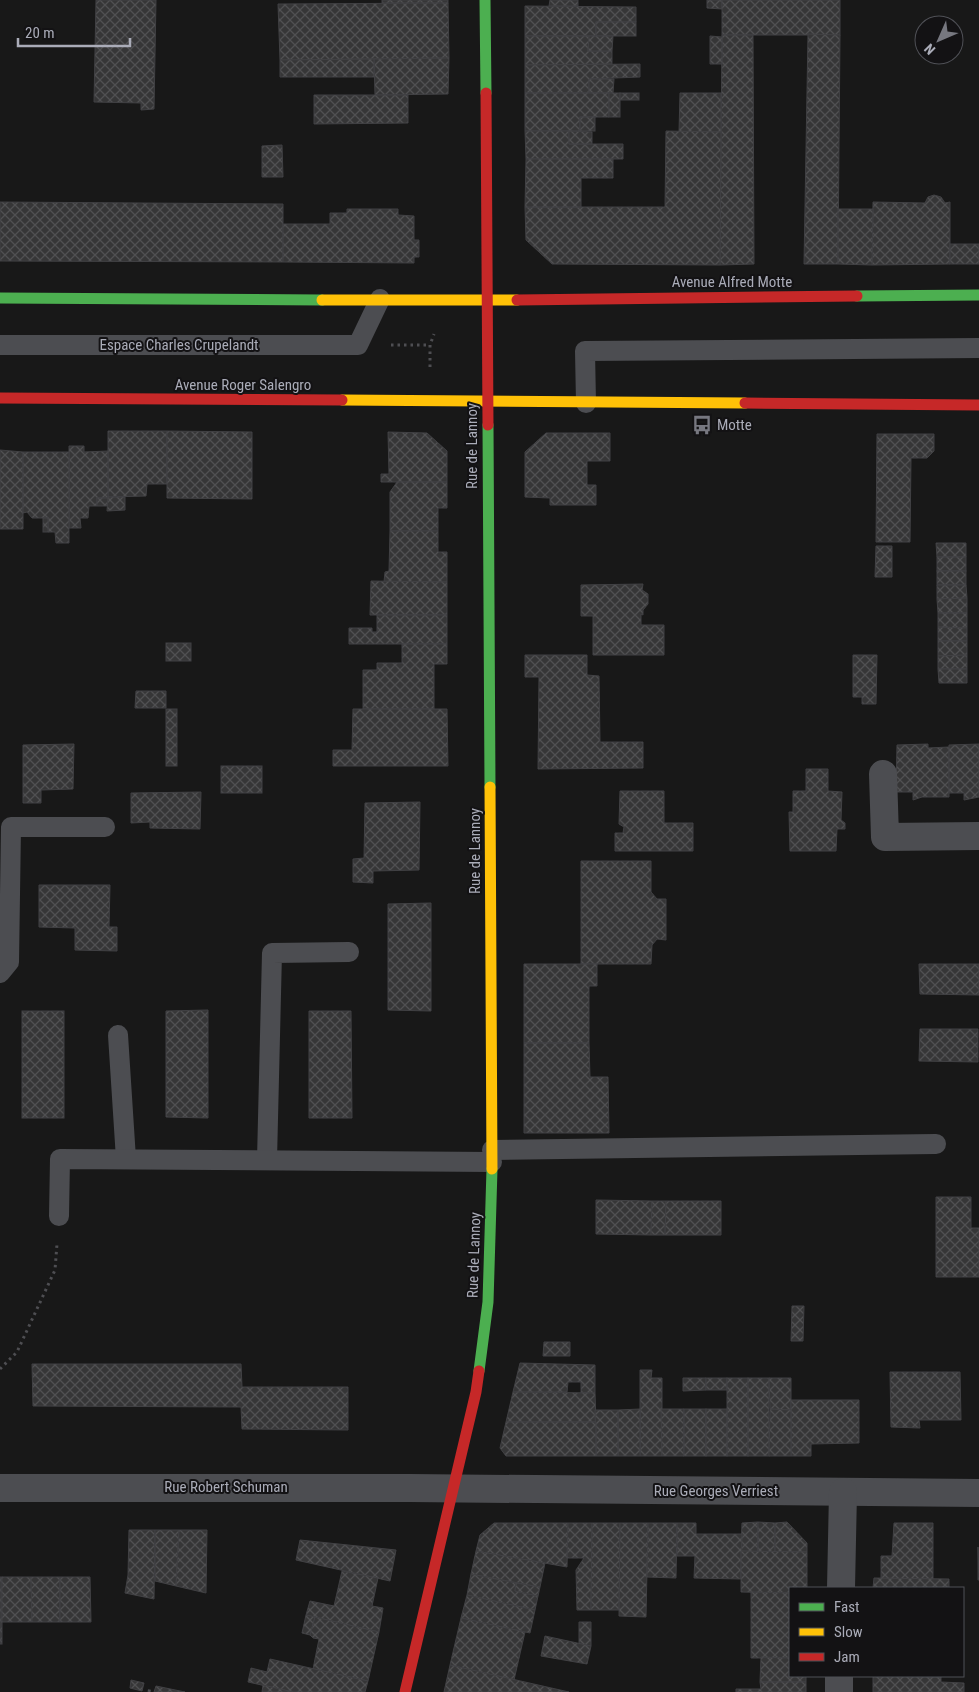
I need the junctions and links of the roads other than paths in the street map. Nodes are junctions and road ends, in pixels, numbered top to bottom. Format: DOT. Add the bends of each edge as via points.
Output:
graph roads {
  1 [pos="485,0"];
  2 [pos="979,295"];
  3 [pos="0,298"];
  4 [pos="380,299"];
  5 [pos="486,301"];
  6 [pos="0,345"];
  7 [pos="979,348"];
  8 [pos="0,398"];
  9 [pos="487,403"];
  10 [pos="586,404"];
  11 [pos="979,405"];
  12 [pos="883,774"];
  13 [pos="105,827"];
  14 [pos="979,836"];
  15 [pos="349,952"];
  16 [pos="0,973"];
  17 [pos="118,1034"];
  18 [pos="936,1144"];
  19 [pos="492,1156"];
  20 [pos="126,1159"];
  21 [pos="267,1160"];
  22 [pos="60,1216"];
  23 [pos="0,1488"];
  24 [pos="453,1490"];
  25 [pos="843,1492"];
  26 [pos="979,1493"];
  27 [pos="841,1587"];
  28 [pos="839,1677"];
  29 [pos="405,1692"];
  30 [pos="839,1692"];
  1 -- 5 [label="main road, Rue de Lannoy"];
  2 -- 5 [label="main road, Avenue Alfred Motte"];
  3 -- 4 [label="main road"];
  4 -- 5 [label="main road"];
  4 -- 6 [label="lane, Espace Charles Crupelandt" via="358,345"];
  5 -- 9 [label="main road, Rue de Lannoy"];
  7 -- 10 [label="lane" via="585,351"];
  8 -- 9 [label="main road, Avenue Roger Salengro"];
  9 -- 10 [label="main road"];
  9 -- 19 [label="main road, Rue de Lannoy"];
  10 -- 11 [label="main road"];
  12 -- 14 [label="street" via="885,837"];
  13 -- 16 [label="lane" via="11,827 9,962"];
  15 -- 21 [label="lane" via="272,953"];
  17 -- 20 [label="lane"];
  18 -- 19 [label="lane"];
  19 -- 21 [label="lane"];
  19 -- 24 [label="main road, Rue de Lannoy" via="488,1302 483,1346 476,1392"];
  20 -- 21 [label="lane"];
  20 -- 22 [label="lane" via="60,1159"];
  23 -- 24 [label="street, Rue Robert Schuman"];
  24 -- 25 [label="street, Rue Georges Verriest"];
  24 -- 29 [label="main road, Rue de Lannoy"];
  25 -- 26 [label="street, Rue Georges Verriest"];
  25 -- 27 [label="street"];
  28 -- 30 [label="street"];
}
